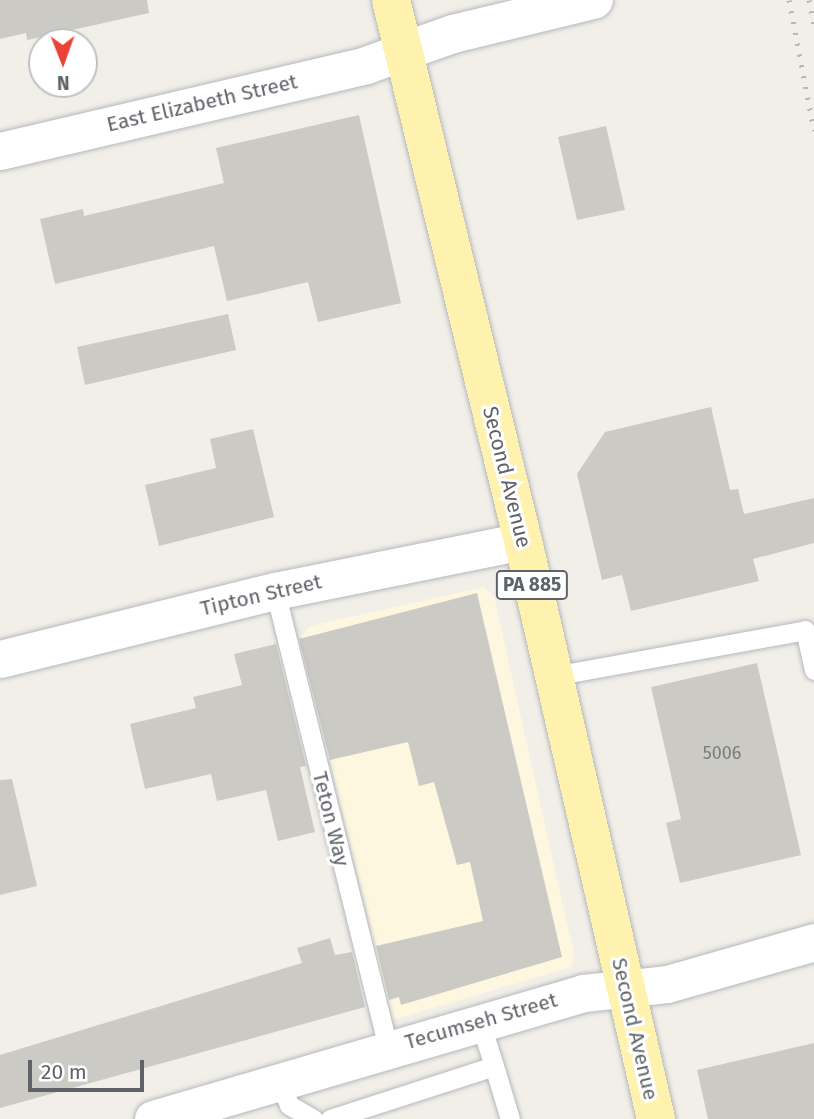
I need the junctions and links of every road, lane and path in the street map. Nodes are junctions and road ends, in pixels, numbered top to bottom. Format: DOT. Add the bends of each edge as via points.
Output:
graph roads {
  1 [pos="391,0"];
  2 [pos="594,0"];
  3 [pos="402,52"];
  4 [pos="0,151"];
  5 [pos="523,541"];
  6 [pos="275,590"];
  7 [pos="0,659"];
  8 [pos="814,670"];
  9 [pos="553,676"];
  10 [pos="814,942"];
  11 [pos="627,991"];
  12 [pos="480,1022"];
  13 [pos="388,1047"];
  14 [pos="494,1066"];
  15 [pos="279,1080"];
  16 [pos="153,1119"];
  17 [pos="313,1119"];
  18 [pos="330,1119"];
  19 [pos="510,1119"];
  20 [pos="656,1119"];
  1 -- 3 [label="main road, Second Avenue / PA 885"];
  2 -- 3 [label="street" via="453,34"];
  3 -- 4 [label="street, East Elizabeth Street" via="366,65"];
  3 -- 5 [label="main road, Second Avenue / PA 885"];
  5 -- 6 [label="street, Tipton Street"];
  5 -- 9 [label="main road, Second Avenue / PA 885"];
  6 -- 7 [label="street, Tipton Street"];
  6 -- 13 [label="lane, Teton Way"];
  8 -- 9 [label="lane" via="806,630"];
  9 -- 11 [label="main road, Second Avenue / PA 885"];
  10 -- 11 [label="street, Tecumseh Street"];
  11 -- 12 [label="street, Tecumseh Street" via="583,993"];
  11 -- 20 [label="main road, Second Avenue / PA 885"];
  12 -- 13 [label="street, Tecumseh Street"];
  12 -- 14 [label="lane"];
  13 -- 15 [label="street, Tecumseh Street"];
  14 -- 18 [label="lane"];
  14 -- 19 [label="lane"];
  15 -- 16 [label="street, Tecumseh Street"];
  15 -- 17 [label="lane" via="289,1105"];
}
